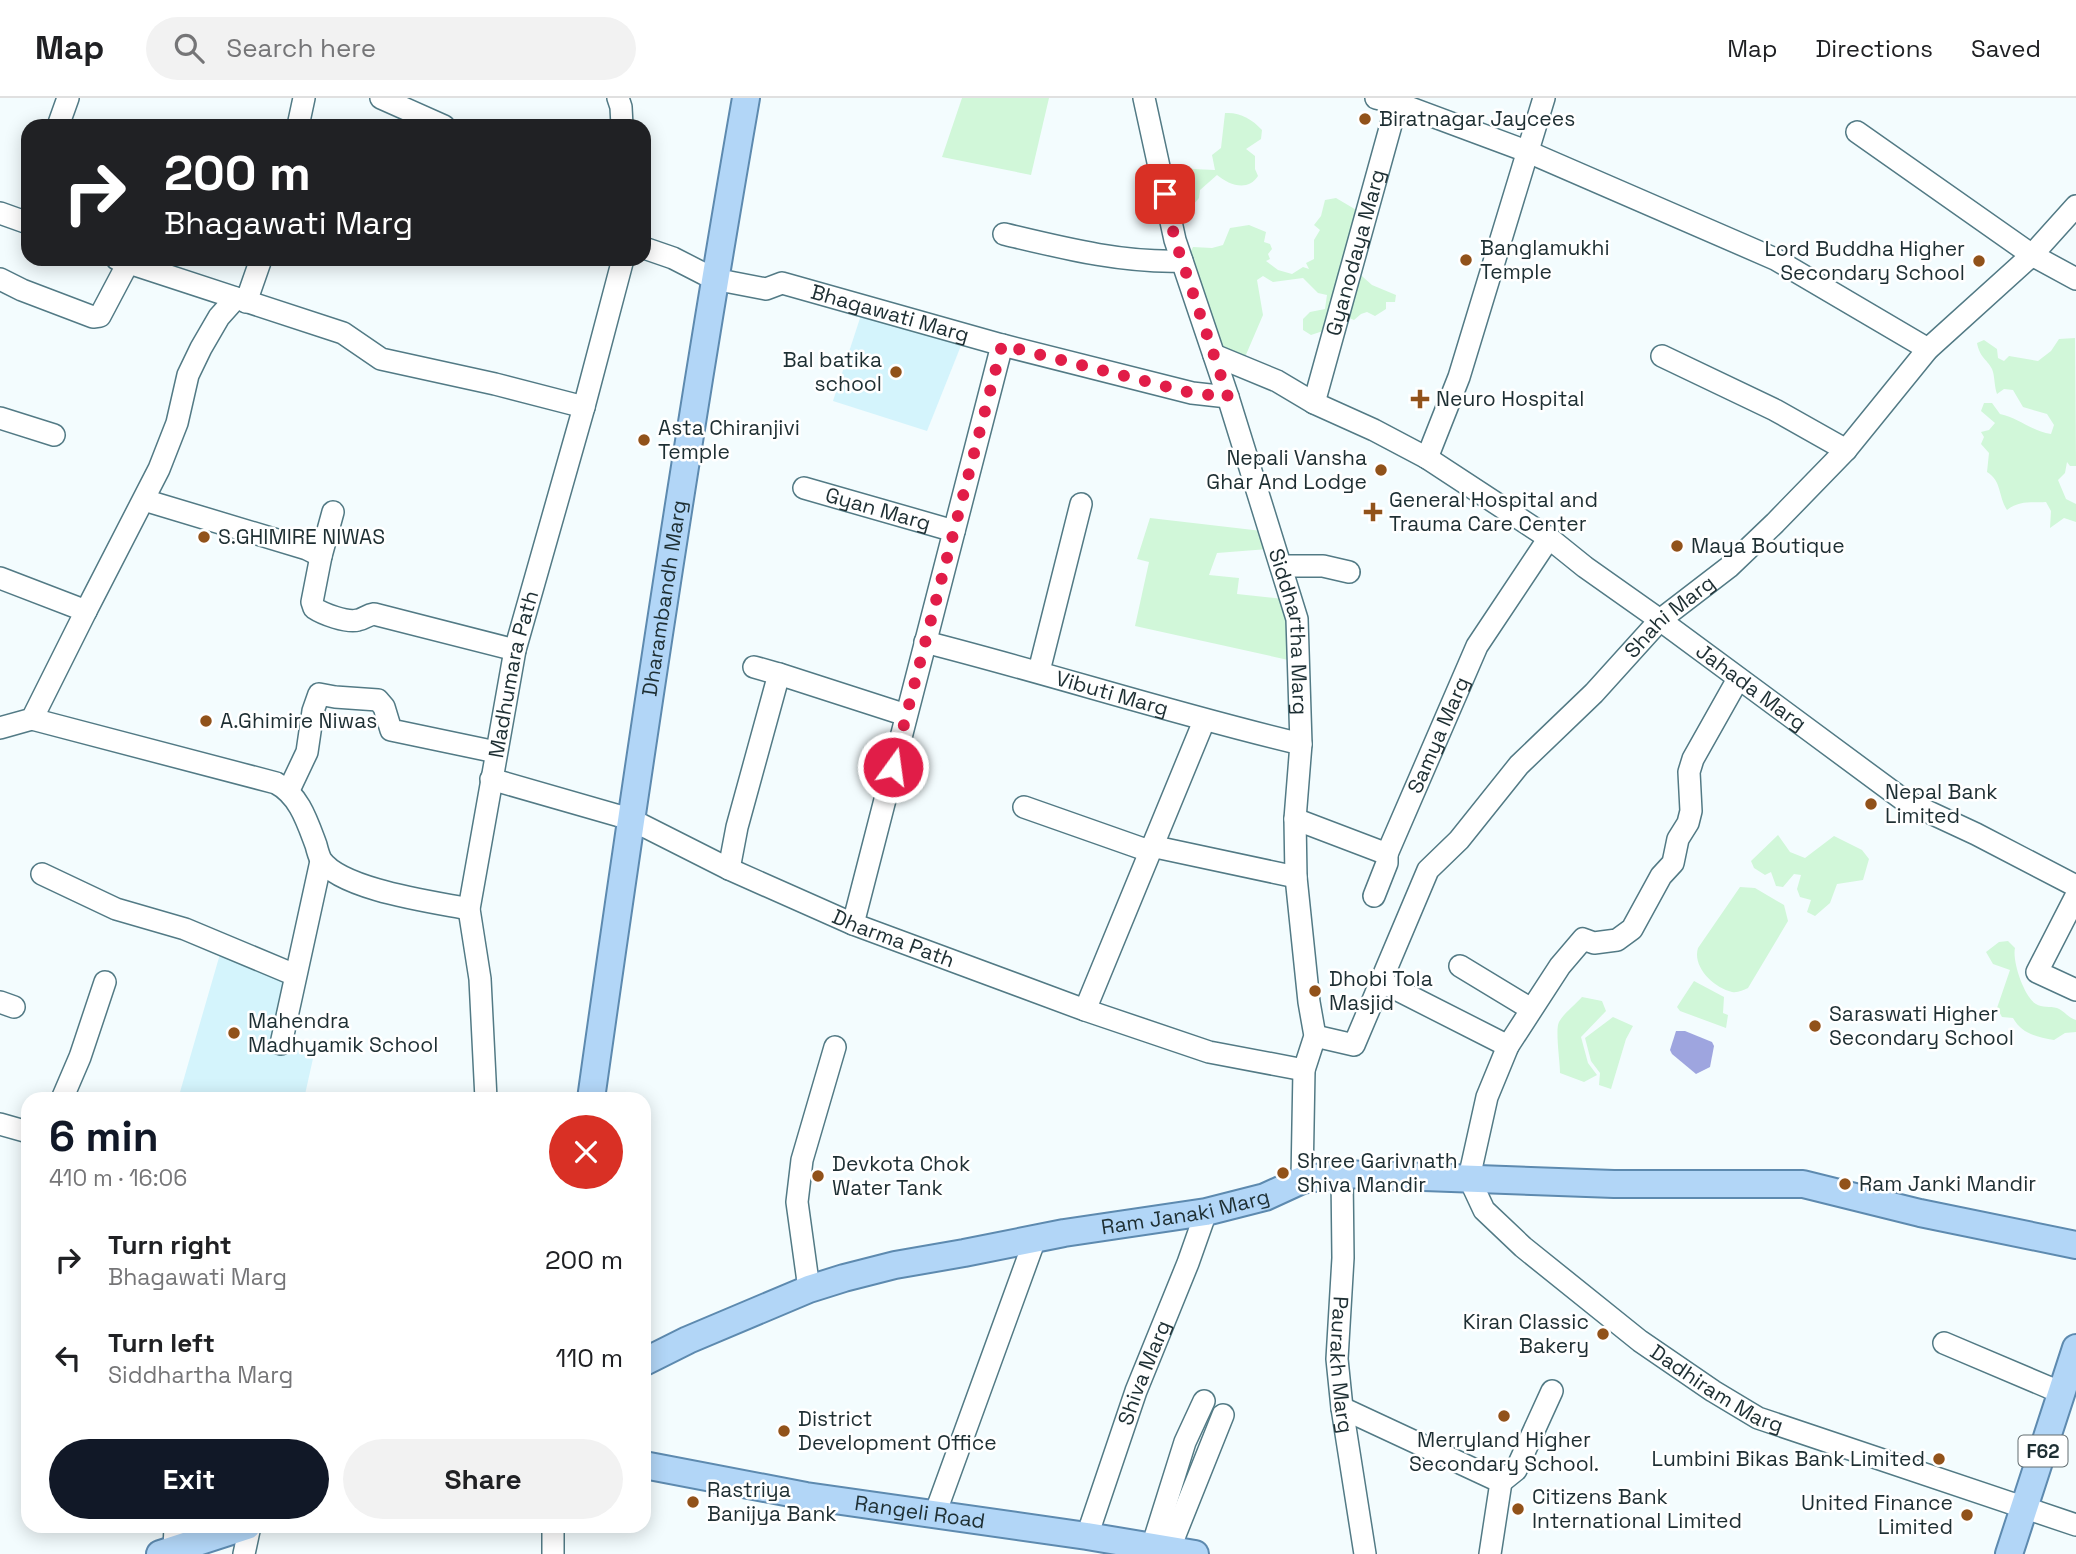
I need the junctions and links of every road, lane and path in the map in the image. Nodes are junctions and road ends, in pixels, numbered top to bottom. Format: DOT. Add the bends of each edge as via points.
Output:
graph roads {
  1 [pos="68,98"];
  2 [pos="304,98"];
  3 [pos="381,98"];
  4 [pos="618,98"];
  5 [pos="746,98"];
  6 [pos="1144,98"];
  7 [pos="1376,98"];
  8 [pos="1544,98"];
  9 [pos="1397,103"];
  10 [pos="60,119"];
  11 [pos="300,119"];
  12 [pos="428,119"];
  13 [pos="621,119"];
  14 [pos="1857,132"];
  15 [pos="1526,151"];
  16 [pos="2076,206"];
  17 [pos="0,214"];
  18 [pos="21,216"];
  19 [pos="1004,234"];
  20 [pos="651,250"];
  21 [pos="2032,255"];
  22 [pos="1182,261"];
  23 [pos="121,266"];
  24 [pos="138,266"];
  25 [pos="258,266"];
  26 [pos="621,266"];
  27 [pos="0,279"];
  28 [pos="714,279"];
  29 [pos="2076,279"];
  30 [pos="241,300"];
  31 [pos="1002,345"];
  32 [pos="1928,349"];
  33 [pos="1214,355"];
  34 [pos="1662,356"];
  35 [pos="1228,397"];
  36 [pos="1314,404"];
  37 [pos="584,407"];
  38 [pos="0,418"];
  39 [pos="54,435"];
  40 [pos="1846,450"];
  41 [pos="1427,458"];
  42 [pos="804,488"];
  43 [pos="144,499"];
  44 [pos="1081,504"];
  45 [pos="333,512"];
  46 [pos="954,531"];
  47 [pos="1549,538"];
  48 [pos="321,556"];
  49 [pos="1281,566"];
  50 [pos="1349,572"];
  51 [pos="0,578"];
  52 [pos="86,611"];
  53 [pos="1660,620"];
  54 [pos="925,642"];
  55 [pos="515,650"];
  56 [pos="754,667"];
  57 [pos="1039,671"];
  58 [pos="779,674"];
  59 [pos="1738,679"];
  60 [pos="906,715"];
  61 [pos="32,719"];
  62 [pos="1204,721"];
  63 [pos="0,728"];
  64 [pos="1301,744"];
  65 [pos="496,752"];
  66 [pos="491,779"];
  67 [pos="289,790"];
  68 [pos="1024,807"];
  69 [pos="630,819"];
  70 [pos="1296,819"];
  71 [pos="1150,848"];
  72 [pos="1387,854"];
  73 [pos="321,861"];
  74 [pos="729,869"];
  75 [pos="42,874"];
  76 [pos="1296,877"];
  77 [pos="2076,886"];
  78 [pos="1374,895"];
  79 [pos="2076,896"];
  80 [pos="469,909"];
  81 [pos="853,924"];
  82 [pos="1460,966"];
  83 [pos="295,975"];
  84 [pos="1380,981"];
  85 [pos="105,982"];
  86 [pos="2076,990"];
  87 [pos="1531,1009"];
  88 [pos="1085,1010"];
  89 [pos="1315,1036"];
  90 [pos="281,1044"];
  91 [pos="1508,1046"];
  92 [pos="835,1047"];
  93 [pos="1304,1070"];
  94 [pos="65,1092"];
  95 [pos="486,1092"];
  96 [pos="592,1092"];
  97 [pos="0,1124"];
  98 [pos="21,1130"];
  99 [pos="1342,1174"];
  100 [pos="1469,1178"];
  101 [pos="1302,1180"];
  102 [pos="1206,1212"];
  103 [pos="1035,1239"];
  104 [pos="2076,1245"];
  105 [pos="809,1289"];
  106 [pos="1944,1343"];
  107 [pos="2076,1348"];
  108 [pos="651,1359"];
  109 [pos="1552,1391"];
  110 [pos="2066,1399"];
  111 [pos="1204,1401"];
  112 [pos="1342,1408"];
  113 [pos="1223,1415"];
  114 [pos="1188,1437"];
  115 [pos="1211,1445"];
  116 [pos="651,1466"];
  117 [pos="1501,1482"];
  118 [pos="2024,1509"];
  119 [pos="935,1514"];
  120 [pos="2076,1525"];
  121 [pos="216,1533"];
  122 [pos="248,1533"];
  123 [pos="553,1533"];
  124 [pos="170,1543"];
  125 [pos="1083,1545"];
  126 [pos="1172,1550"];
  127 [pos="244,1554"];
  128 [pos="553,1554"];
  129 [pos="1365,1554"];
  130 [pos="1490,1554"];
  131 [pos="2010,1554"];
  1 -- 10 [label="street"];
  2 -- 11 [label="street"];
  3 -- 12 [label="street"];
  4 -- 13 [label="street"];
  5 -- 28 [label="main road, Dharambandh Marg"];
  6 -- 22 [label="street, Siddhartha Marg"];
  7 -- 9 [label="street"];
  8 -- 15 [label="street"];
  9 -- 15 [label="street"];
  9 -- 36 [label="street, Gyanodaya Marg"];
  14 -- 21 [label="street"];
  15 -- 32 [label="street" via="1775,259"];
  15 -- 41 [label="street" via="1459,377"];
  16 -- 21 [label="street, Shahi Marg"];
  17 -- 18 [label="street"];
  19 -- 22 [label="street" via="1087,253"];
  20 -- 28 [label="street, Bhagawati Marg"];
  21 -- 29 [label="street"];
  21 -- 32 [label="street, Shahi Marg"];
  22 -- 33 [label="street, Siddhartha Marg"];
  23 -- 27 [label="street" via="100,316 93,317"];
  24 -- 30 [label="street"];
  25 -- 30 [label="street"];
  26 -- 37 [label="street, Madhumara Path"];
  28 -- 31 [label="street, Bhagawati Marg" via="766,289 782,283"];
  28 -- 69 [label="main road, Dharambandh Marg"];
  30 -- 37 [label="street" via="343,333 381,359"];
  30 -- 43 [label="street" via="212,327 188,375 177,423"];
  31 -- 35 [label="street, Bhagawati Marg" via="1192,393"];
  31 -- 46 [label="street"];
  32 -- 40 [label="street, Shahi Marg"];
  33 -- 35 [label="street, Siddhartha Marg"];
  33 -- 36 [label="street, Jahada Marg" via="1277,381"];
  34 -- 40 [label="street"];
  35 -- 49 [label="street, Siddhartha Marg"];
  36 -- 41 [label="street, Jahada Marg"];
  37 -- 55 [label="street, Madhumara Path"];
  38 -- 39 [label="street"];
  40 -- 53 [label="street, Shahi Marg" via="1729,567"];
  41 -- 47 [label="street, Jahada Marg"];
  42 -- 46 [label="street, Gyan Marg"];
  43 -- 48 [label="street"];
  43 -- 52 [label="street"];
  44 -- 57 [label="street"];
  45 -- 48 [label="street"];
  46 -- 54 [label="street"];
  47 -- 53 [label="street, Jahada Marg"];
  47 -- 72 [label="street, Samya Marg" via="1477,646"];
  48 -- 55 [label="street" via="312,602 319,612 351,620 374,614"];
  49 -- 50 [label="street" via="1323,566"];
  49 -- 64 [label="street, Siddhartha Marg" via="1297,619"];
  51 -- 52 [label="street"];
  52 -- 61 [label="street"];
  53 -- 59 [label="street, Jahada Marg"];
  53 -- 84 [label="street, Shahi Marg" via="1594,693 1519,765 1459,840 1428,870"];
  54 -- 57 [label="street, Vibuti Marg"];
  54 -- 60 [label="street"];
  55 -- 65 [label="street, Madhumara Path"];
  56 -- 58 [label="street"];
  57 -- 62 [label="street, Vibuti Marg"];
  58 -- 60 [label="street"];
  58 -- 74 [label="street"];
  59 -- 77 [label="street, Jahada Marg" via="1905,801"];
  59 -- 87 [label="street" via="1693,759 1691,811 1673,863 1632,929 1617,940 1594,943 1583,939"];
  60 -- 81 [label="street"];
  61 -- 63 [label="street"];
  61 -- 67 [label="street" via="221,767"];
  62 -- 64 [label="street, Vibuti Marg"];
  62 -- 71 [label="street"];
  64 -- 70 [label="street, Siddhartha Marg"];
  65 -- 66 [label="street, Madhumara Path"];
  65 -- 67 [label="street" via="391,730 378,700 319,694 307,752"];
  66 -- 69 [label="street, Dharma Path"];
  66 -- 80 [label="street, Madhumara Path"];
  67 -- 73 [label="street" via="307,819"];
  68 -- 71 [label="street"];
  69 -- 74 [label="street, Dharma Path"];
  69 -- 96 [label="main road, Dharambandh Marg"];
  70 -- 72 [label="street"];
  70 -- 76 [label="street, Siddhartha Marg"];
  71 -- 76 [label="street"];
  71 -- 88 [label="street"];
  72 -- 78 [label="street, Samya Marg"];
  73 -- 80 [label="street" via="346,880"];
  73 -- 83 [label="street"];
  74 -- 81 [label="street, Dharma Path"];
  75 -- 83 [label="street" via="116,909 185,929"];
  76 -- 89 [label="street, Siddhartha Marg"];
  79 -- 86 [label="street" via="2037,972"];
  80 -- 95 [label="street, Madhumara Path" via="480,979"];
  81 -- 88 [label="street, Dharma Path"];
  82 -- 87 [label="street"];
  83 -- 90 [label="street"];
  84 -- 89 [label="street, Shahi Marg" via="1354,1045"];
  84 -- 91 [label="street"];
  85 -- 94 [label="street"];
  87 -- 91 [label="street"];
  88 -- 93 [label="street, Dharma Path" via="1209,1052"];
  89 -- 93 [label="street, Siddhartha Marg"];
  91 -- 100 [label="street" via="1487,1097"];
  92 -- 105 [label="street" via="799,1181 797,1202"];
  93 -- 101 [label="street, Siddhartha Marg"];
  97 -- 98 [label="street"];
  99 -- 100 [label="main road, Ram Janaki Marg"];
  99 -- 101 [label="main road, Ram Janaki Marg"];
  99 -- 112 [label="street, Paurakh Marg" via="1338,1359"];
  100 -- 104 [label="main road, Ram Janaki Marg" via="1803,1184"];
  100 -- 118 [label="street, Dadhiram Marg" via="1484,1210 1524,1247 1640,1341 1736,1405 1759,1418"];
  101 -- 102 [label="main road, Ram Janaki Marg" via="1265,1197"];
  102 -- 103 [label="main road, Ram Janaki Marg"];
  102 -- 125 [label="street, Shiva Marg" via="1136,1391"];
  103 -- 105 [label="main road, Ram Janaki Marg" via="895,1265"];
  103 -- 119 [label="street"];
  105 -- 108 [label="main road, Ram Janaki Marg"];
  106 -- 110 [label="street"];
  107 -- 110 [label="main road, F62"];
  109 -- 117 [label="street" via="1516,1469"];
  110 -- 118 [label="main road, F62"];
  111 -- 114 [label="street"];
  112 -- 117 [label="street"];
  112 -- 129 [label="street, Paurakh Marg"];
  113 -- 115 [label="street"];
  114 -- 115 [label="street"];
  114 -- 126 [label="street"];
  115 -- 126 [label="street"];
  116 -- 119 [label="main road, Rangeli Road" via="806,1496"];
  117 -- 130 [label="street"];
  118 -- 120 [label="street, Dadhiram Marg"];
  118 -- 131 [label="main road, F62"];
  119 -- 125 [label="main road, Rangeli Road"];
  121 -- 124 [label="main road"];
  122 -- 127 [label="street"];
  123 -- 128 [label="street"];
  125 -- 126 [label="main road, Rangeli Road"];
}
